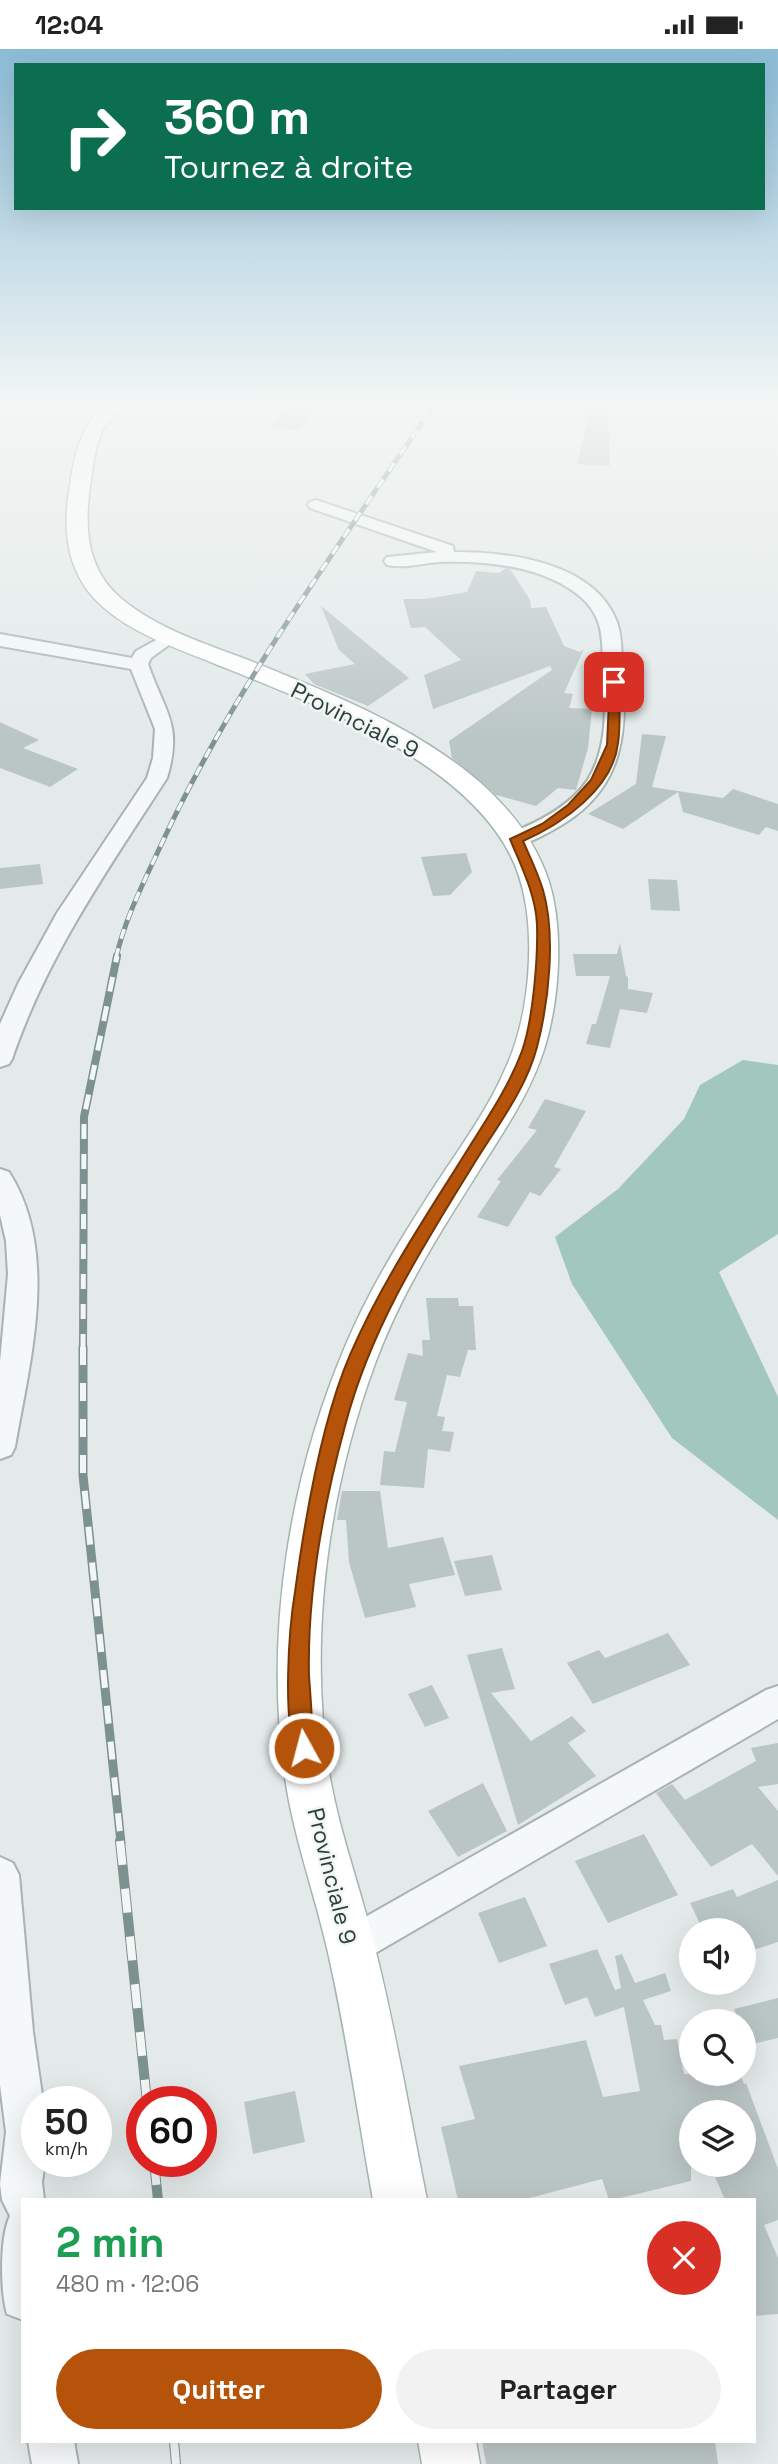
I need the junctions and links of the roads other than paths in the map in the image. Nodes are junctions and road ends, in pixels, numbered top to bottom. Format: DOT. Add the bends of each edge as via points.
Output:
graph roads {
  1 [pos="77,515"];
  2 [pos="344,515"];
  3 [pos="466,557"];
  4 [pos="393,561"];
  5 [pos="171,637"];
  6 [pos="0,640"];
  7 [pos="139,664"];
  8 [pos="516,839"];
  9 [pos="0,1059"];
  10 [pos="2,1186"];
  11 [pos="7,1221"];
  12 [pos="0,1447"];
  13 [pos="778,1701"];
  14 [pos="0,1875"];
  15 [pos="351,1946"];
  16 [pos="23,2198"];
  17 [pos="400,2198"];
  18 [pos="14,2249"];
  19 [pos="21,2287"];
  20 [pos="51,2443"];
  21 [pos="447,2443"];
  22 [pos="55,2464"];
  23 [pos="452,2464"];
  1 -- 5 [label="main road, Provinciale 9" via="88,573 116,605"];
  2 -- 3 [label="street"];
  3 -- 4 [label="street"];
  3 -- 8 [label="street" via="532,567 574,585 598,605 610,629 615,701 612,745 597,782 547,826"];
  5 -- 7 [label="street" via="143,655"];
  5 -- 8 [label="main road, Provinciale 9" via="392,733 469,787"];
  6 -- 7 [label="street"];
  7 -- 9 [label="street" via="165,728 165,754 157,778 51,941"];
  8 -- 15 [label="main road, Provinciale 9" via="537,888 544,924 539,1000 530,1048 515,1084 398,1274 358,1356 312,1530 299,1632 300,1724 316,1821"];
  10 -- 11 [label="street"];
  11 -- 12 [label="street" via="21,1249 19,1327"];
  13 -- 15 [label="street"];
  14 -- 16 [label="street" via="27,2132"];
  15 -- 17 [label="main road, Provinciale 9"];
  18 -- 19 [label="street"];
  20 -- 22 [label="street"];
  21 -- 23 [label="main road"];
}
